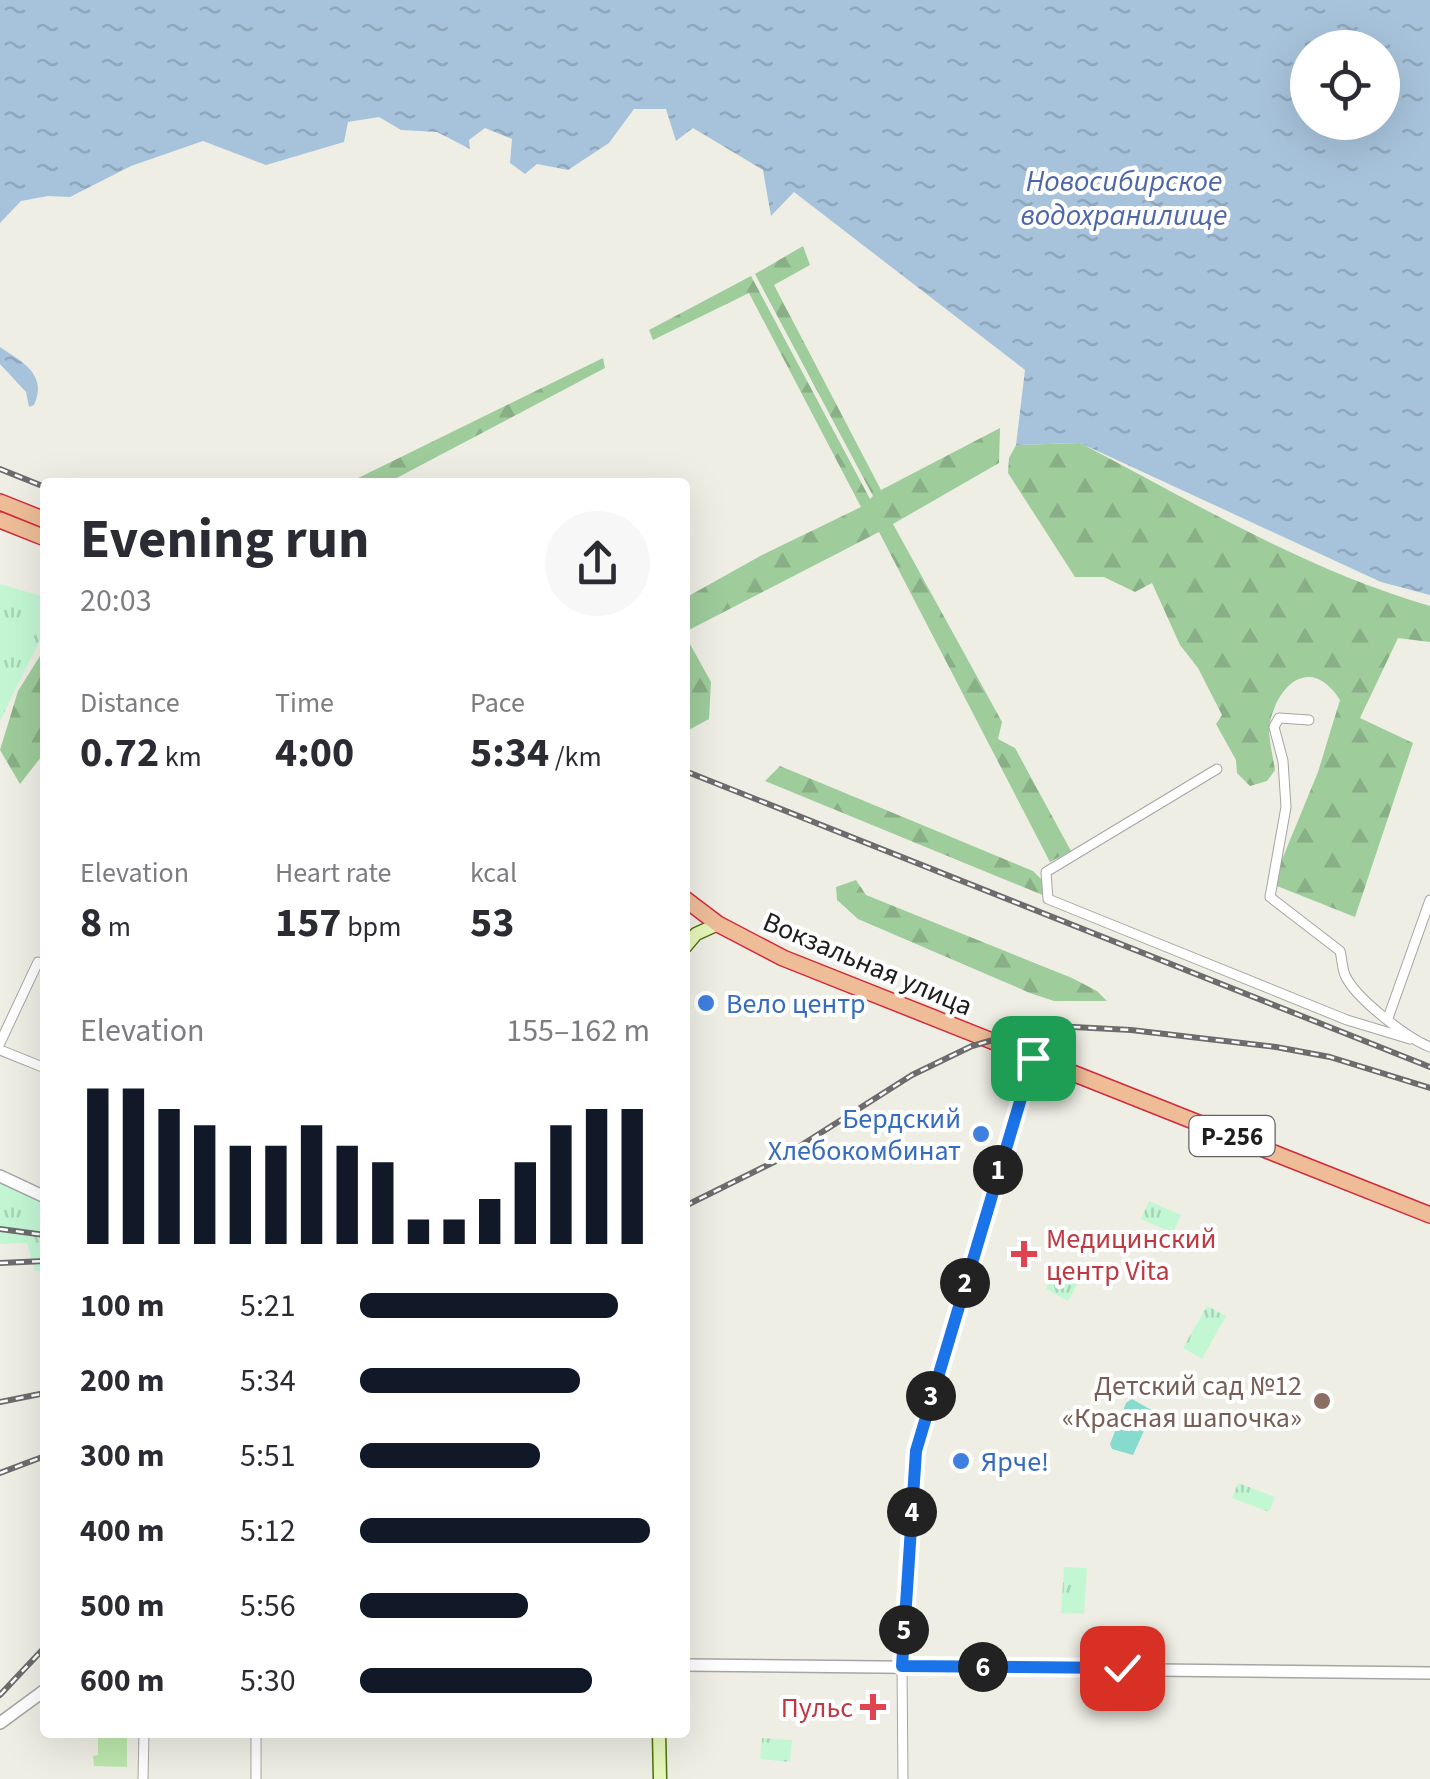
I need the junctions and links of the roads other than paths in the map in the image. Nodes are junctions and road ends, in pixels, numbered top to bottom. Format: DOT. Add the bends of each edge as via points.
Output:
graph roads {
  1 [pos="0,502"];
  2 [pos="40,518"];
  3 [pos="0,520"];
  4 [pos="40,536"];
  5 [pos="1309,720"];
  6 [pos="1217,769"];
  7 [pos="1430,900"];
  8 [pos="690,903"];
  9 [pos="718,924"];
  10 [pos="690,932"];
  11 [pos="690,939"];
  12 [pos="38,962"];
  13 [pos="1388,1018"];
  14 [pos="1410,1039"];
  15 [pos="0,1047"];
  16 [pos="1430,1047"];
  17 [pos="1033,1058"];
  18 [pos="40,1066"];
  19 [pos="0,1176"];
  20 [pos="40,1195"];
  21 [pos="1430,1214"];
  22 [pos="690,1665"];
  23 [pos="902,1666"];
  24 [pos="1430,1674"];
  25 [pos="40,1694"];
  26 [pos="0,1723"];
  27 [pos="144,1738"];
  28 [pos="256,1738"];
  29 [pos="659,1738"];
  30 [pos="143,1779"];
  31 [pos="256,1779"];
  32 [pos="660,1779"];
  33 [pos="903,1779"];
  1 -- 2 [label="highway"];
  3 -- 4 [label="highway"];
  5 -- 13 [label="street" via="1276,722 1286,807 1270,897 1340,950 1344,974"];
  6 -- 14 [label="street" via="1046,872 1048,899 1346,1020"];
  7 -- 13 [label="street"];
  8 -- 9 [label="highway, Вокзальная улица / Р-256"];
  8 -- 10 [label="main road" via="696,918"];
  9 -- 11 [label="main road"];
  9 -- 17 [label="highway, Вокзальная улица / Р-256" via="799,964"];
  12 -- 15 [label="street"];
  13 -- 14 [label="street"];
  14 -- 16 [label="street"];
  15 -- 18 [label="street"];
  17 -- 21 [label="highway, Вокзальная улица / Р-256"];
  17 -- 23 [label="street" via="916,1451"];
  19 -- 20 [label="street"];
  22 -- 23 [label="street"];
  23 -- 24 [label="street"];
  23 -- 33 [label="street"];
  25 -- 26 [label="street"];
  27 -- 30 [label="street"];
  28 -- 31 [label="street"];
  29 -- 32 [label="main road"];
}
